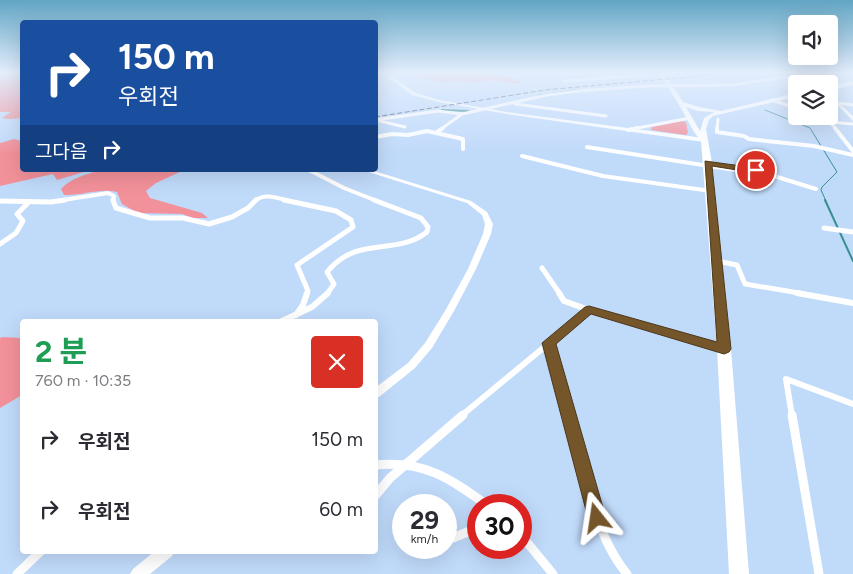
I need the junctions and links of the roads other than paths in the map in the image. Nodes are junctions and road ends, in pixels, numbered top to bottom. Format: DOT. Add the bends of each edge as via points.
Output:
graph roads {
  1 [pos="437,100"];
  2 [pos="527,100"];
  3 [pos="680,100"];
  4 [pos="772,100"];
  5 [pos="511,103"];
  6 [pos="682,103"];
  7 [pos="838,103"];
  8 [pos="788,105"];
  9 [pos="853,105"];
  10 [pos="484,110"];
  11 [pos="724,111"];
  12 [pos="462,114"];
  13 [pos="606,116"];
  14 [pos="690,118"];
  15 [pos="718,119"];
  16 [pos="853,119"];
  17 [pos="378,120"];
  18 [pos="378,121"];
  19 [pos="838,122"];
  20 [pos="853,124"];
  21 [pos="832,125"];
  22 [pos="406,127"];
  23 [pos="628,130"];
  24 [pos="437,132"];
  25 [pos="378,136"];
  26 [pos="704,140"];
  27 [pos="587,148"];
  28 [pos="463,149"];
  29 [pos="853,151"];
  30 [pos="853,155"];
  31 [pos="522,156"];
  32 [pos="708,164"];
  33 [pos="313,172"];
  34 [pos="372,172"];
  35 [pos="816,189"];
  36 [pos="711,191"];
  37 [pos="0,202"];
  38 [pos="28,203"];
  39 [pos="824,228"];
  40 [pos="853,232"];
  41 [pos="0,244"];
  42 [pos="717,261"];
  43 [pos="542,268"];
  44 [pos="853,303"];
  45 [pos="589,310"];
  46 [pos="296,315"];
  47 [pos="287,319"];
  48 [pos="549,343"];
  49 [pos="724,349"];
  50 [pos="378,392"];
  51 [pos="853,404"];
  52 [pos="408,464"];
  53 [pos="378,465"];
  54 [pos="378,492"];
  55 [pos="473,494"];
  56 [pos="532,549"];
  57 [pos="38,554"];
  58 [pos="163,554"];
  59 [pos="17,574"];
  60 [pos="138,574"];
  61 [pos="553,574"];
  62 [pos="627,574"];
  63 [pos="739,574"];
  64 [pos="819,574"];
  1 -- 10 [label="main road"];
  2 -- 5 [label="street"];
  3 -- 6 [label="highway"];
  4 -- 8 [label="street"];
  4 -- 11 [label="highway"];
  5 -- 10 [label="street"];
  5 -- 13 [label="street"];
  6 -- 11 [label="highway" via="704,111"];
  6 -- 14 [label="highway"];
  7 -- 9 [label="street"];
  7 -- 16 [label="main road"];
  10 -- 12 [label="street"];
  10 -- 23 [label="main road"];
  11 -- 26 [label="highway" via="706,118"];
  12 -- 17 [label="street" via="438,111"];
  12 -- 24 [label="street"];
  14 -- 23 [label="street"];
  14 -- 26 [label="highway"];
  15 -- 30 [label="street" via="718,132"];
  18 -- 22 [label="street"];
  19 -- 20 [label="street"];
  21 -- 29 [label="street"];
  23 -- 26 [label="main road"];
  24 -- 25 [label="street"];
  24 -- 28 [label="street" via="463,139"];
  26 -- 32 [label="highway"];
  27 -- 32 [label="street"];
  31 -- 36 [label="street" via="603,176"];
  32 -- 35 [label="street" via="774,176"];
  32 -- 36 [label="highway"];
  33 -- 46 [label="street" via="420,218 428,232 418,239 358,250 338,260 327,272 334,286 312,306"];
  34 -- 50 [label="main road" via="469,202 484,212 489,223 484,244 424,353"];
  36 -- 42 [label="highway"];
  37 -- 38 [label="street"];
  38 -- 41 [label="street" via="16,214 23,221 21,228"];
  38 -- 46 [label="street" via="108,193 114,196 116,208 126,212 150,218 183,218 209,224 232,217 258,198 267,196 336,211 351,220 353,227 297,265 308,291"];
  39 -- 40 [label="street"];
  42 -- 44 [label="street" via="737,265 745,284"];
  42 -- 49 [label="highway"];
  43 -- 45 [label="street" via="564,301"];
  45 -- 48 [label="street"];
  45 -- 49 [label="street"];
  46 -- 47 [label="street"];
  48 -- 52 [label="street"];
  48 -- 62 [label="street" via="597,518 618,563"];
  49 -- 63 [label="highway"];
  51 -- 64 [label="street" via="786,379"];
  52 -- 53 [label="street"];
  52 -- 54 [label="street"];
  52 -- 55 [label="street" via="447,479"];
  56 -- 61 [label="street"];
  57 -- 59 [label="street"];
  58 -- 60 [label="street"];
}
